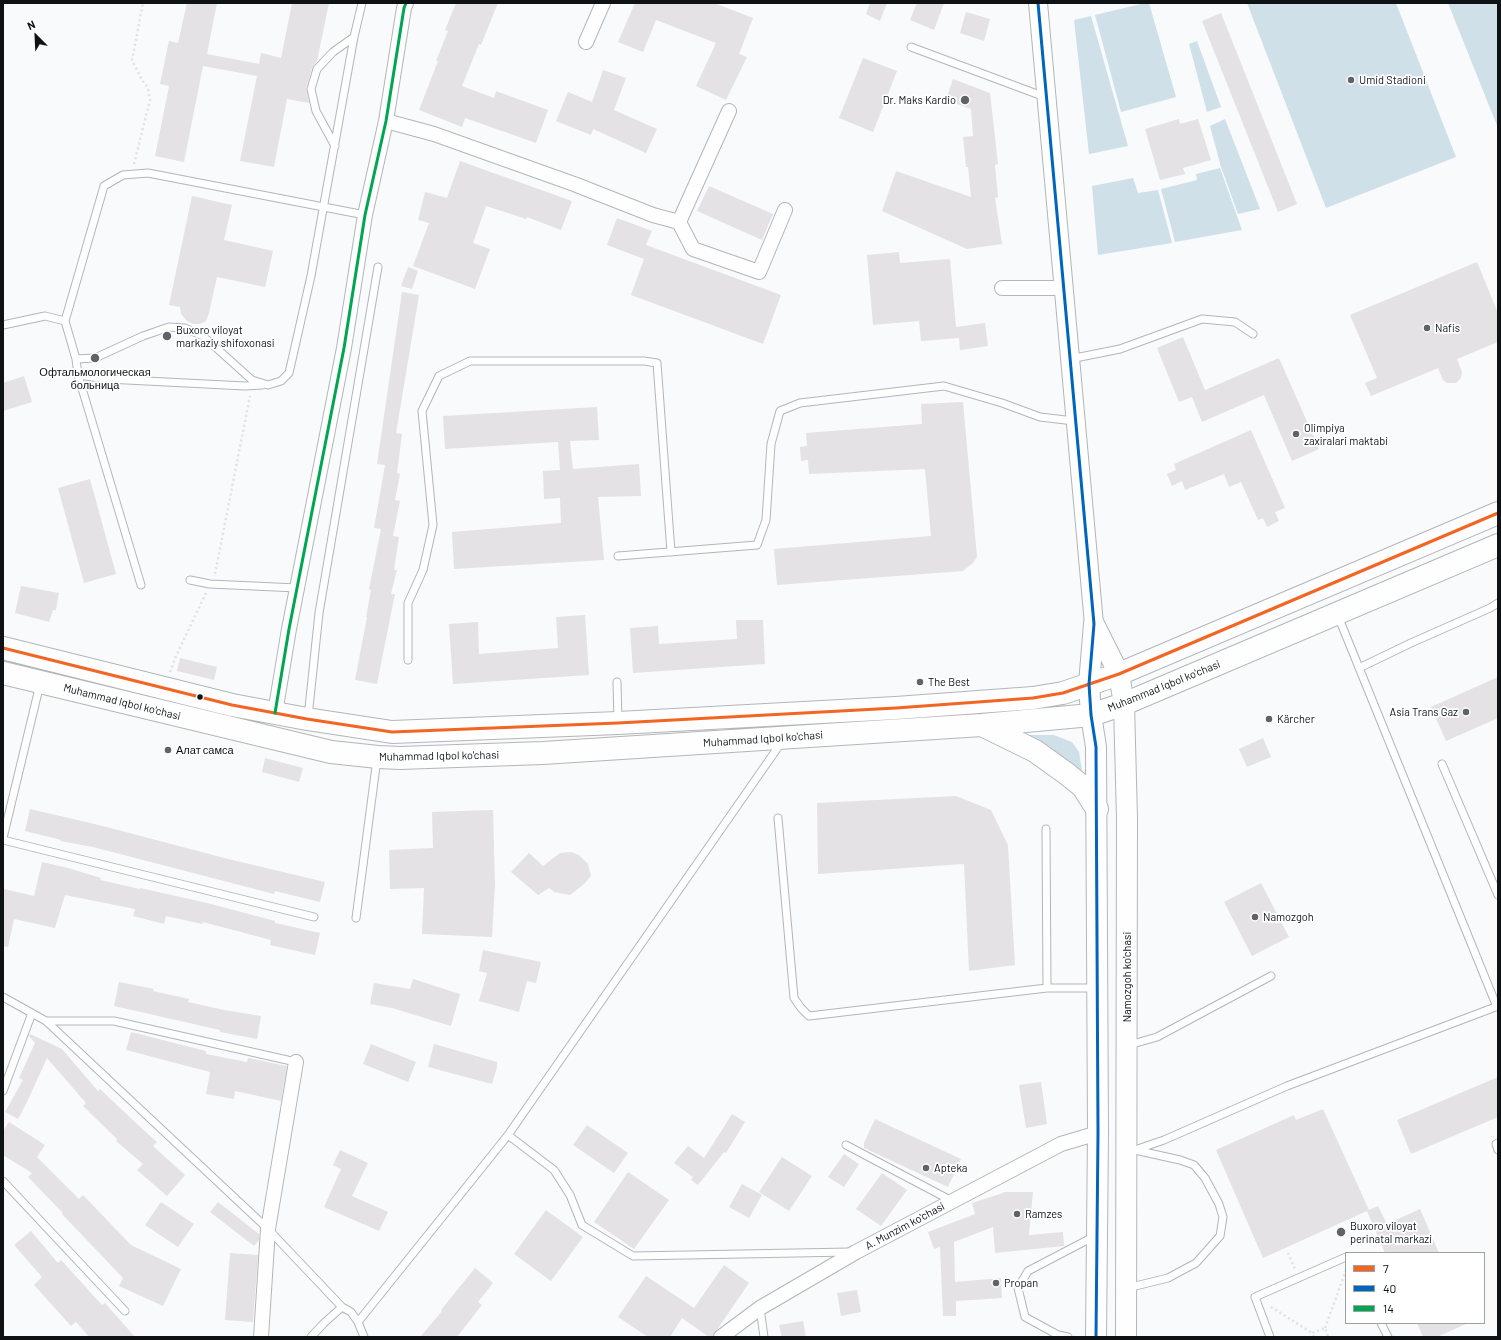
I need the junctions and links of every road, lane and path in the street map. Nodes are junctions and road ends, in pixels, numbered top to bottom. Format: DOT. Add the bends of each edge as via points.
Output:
graph roads {
  1 [pos="143,3"];
  2 [pos="362,3"];
  3 [pos="406,3"];
  4 [pos="603,3"];
  5 [pos="1038,3"];
  6 [pos="354,37"];
  7 [pos="586,42"];
  8 [pos="911,47"];
  9 [pos="1046,98"];
  10 [pos="729,110"];
  11 [pos="386,121"];
  12 [pos="335,146"];
  13 [pos="131,174"];
  14 [pos="323,208"];
  15 [pos="785,210"];
  16 [pos="365,215"];
  17 [pos="679,222"];
  18 [pos="378,267"];
  19 [pos="1002,288"];
  20 [pos="1064,288"];
  21 [pos="65,321"];
  22 [pos="3,325"];
  23 [pos="1253,334"];
  24 [pos="76,359"];
  25 [pos="1070,359"];
  26 [pos="78,375"];
  27 [pos="268,384"];
  28 [pos="252,386"];
  29 [pos="1075,421"];
  30 [pos="1498,513"];
  31 [pos="1498,545"];
  32 [pos="671,552"];
  33 [pos="618,556"];
  34 [pos="190,580"];
  35 [pos="210,584"];
  36 [pos="141,585"];
  37 [pos="297,588"];
  38 [pos="1498,603"];
  39 [pos="1337,614"];
  40 [pos="1094,624"];
  41 [pos="3,648"];
  42 [pos="408,660"];
  43 [pos="1359,668"];
  44 [pos="3,673"];
  45 [pos="1120,674"];
  46 [pos="167,678"];
  47 [pos="40,682"];
  48 [pos="616,682"];
  49 [pos="1089,684"];
  50 [pos="1124,704"];
  51 [pos="275,713"];
  52 [pos="1091,715"];
  53 [pos="307,719"];
  54 [pos="618,723"];
  55 [pos="982,725"];
  56 [pos="785,737"];
  57 [pos="378,757"];
  58 [pos="1442,764"];
  59 [pos="1097,810"];
  60 [pos="778,818"];
  61 [pos="1046,829"];
  62 [pos="3,839"];
  63 [pos="1498,895"];
  64 [pos="314,917"];
  65 [pos="356,918"];
  66 [pos="1271,976"];
  67 [pos="1047,988"];
  68 [pos="1097,988"];
  69 [pos="3,997"];
  70 [pos="1497,1006"];
  71 [pos="32,1014"];
  72 [pos="46,1020"];
  73 [pos="1127,1046"];
  74 [pos="296,1062"];
  75 [pos="3,1091"];
  76 [pos="1098,1133"];
  77 [pos="508,1135"];
  78 [pos="1498,1143"];
  79 [pos="846,1145"];
  80 [pos="1131,1150"];
  81 [pos="1498,1150"];
  82 [pos="3,1181"];
  83 [pos="952,1201"];
  84 [pos="268,1229"];
  85 [pos="1097,1235"];
  86 [pos="856,1252"];
  87 [pos="1288,1253"];
  88 [pos="1345,1258"];
  89 [pos="1345,1273"];
  90 [pos="1299,1278"];
  91 [pos="1126,1288"];
  92 [pos="1255,1297"];
  93 [pos="342,1307"];
  94 [pos="760,1308"];
  95 [pos="125,1311"];
  96 [pos="358,1322"];
  97 [pos="1382,1324"];
  98 [pos="1325,1328"];
  99 [pos="1312,1333"];
  100 [pos="261,1337"];
  101 [pos="311,1337"];
  102 [pos="364,1337"];
  103 [pos="721,1337"];
  104 [pos="764,1337"];
  105 [pos="1068,1337"];
  106 [pos="1096,1337"];
  107 [pos="1126,1337"];
  108 [pos="1270,1337"];
  109 [pos="1314,1337"];
  110 [pos="1328,1337"];
  111 [pos="1388,1337"];
  1 -- 13 [label="path" via="132,60 148,88 150,100"];
  2 -- 6 [label="lane"];
  3 -- 11 [label="street"];
  4 -- 7 [label="street"];
  5 -- 9 [label="street, Namozgoh ko'chasi"];
  6 -- 12 [label="lane"];
  6 -- 12 [label="lane" via="333,52 317,69 312,89 316,111"];
  8 -- 9 [label="lane"];
  9 -- 20 [label="street, Namozgoh ko'chasi"];
  10 -- 17 [label="street"];
  11 -- 16 [label="street"];
  11 -- 17 [label="street" via="434,134 653,215"];
  12 -- 14 [label="lane"];
  13 -- 14 [label="lane" via="148,173"];
  13 -- 21 [label="lane" via="122,175 104,186"];
  14 -- 16 [label="lane"];
  14 -- 27 [label="lane" via="289,373 281,381"];
  15 -- 17 [label="street" via="759,272 693,249"];
  16 -- 37 [label="street" via="344,348"];
  18 -- 53 [label="lane" via="319,613"];
  19 -- 20 [label="street"];
  20 -- 25 [label="street, Namozgoh ko'chasi"];
  21 -- 22 [label="lane" via="45,316"];
  21 -- 24 [label="lane"];
  23 -- 25 [label="lane" via="1235,322 1202,319 1120,349"];
  24 -- 26 [label="lane"];
  24 -- 27 [label="lane" via="95,358 169,327 185,328 202,336 252,380"];
  25 -- 29 [label="street, Namozgoh ko'chasi"];
  26 -- 28 [label="lane" via="107,379"];
  26 -- 36 [label="lane"];
  27 -- 28 [label="lane"];
  28 -- 35 [label="path" via="216,573"];
  29 -- 32 [label="lane" via="1040,417 944,386 800,403 780,411 771,444 766,520 757,545"];
  29 -- 40 [label="street, Namozgoh ko'chasi"];
  30 -- 45 [label="main road"];
  31 -- 39 [label="main road, Muhammad Iqbol ko'chasi"];
  32 -- 33 [label="lane"];
  32 -- 42 [label="lane" via="657,363 470,361 439,376 422,410 433,525 423,570 408,603"];
  34 -- 35 [label="lane"];
  35 -- 37 [label="lane"];
  35 -- 46 [label="path"];
  37 -- 51 [label="street"];
  38 -- 43 [label="lane"];
  39 -- 43 [label="lane"];
  39 -- 50 [label="main road, Muhammad Iqbol ko'chasi"];
  40 -- 45 [label="main road, Namozgoh ko'chasi"];
  40 -- 49 [label="main road, Namozgoh ko'chasi"];
  41 -- 51 [label="main road" via="232,705"];
  43 -- 70 [label="lane"];
  44 -- 47 [label="main road, Muhammad Iqbol ko'chasi"];
  45 -- 49 [label="main road"];
  45 -- 50 [label="main road, Namozgoh ko'chasi"];
  47 -- 57 [label="main road, Muhammad Iqbol ko'chasi" via="331,752"];
  47 -- 62 [label="lane"];
  48 -- 54 [label="lane"];
  49 -- 52 [label="main road, Namozgoh ko'chasi"];
  49 -- 54 [label="main road" via="1063,693 1033,698"];
  50 -- 52 [label="main road, Muhammad Iqbol ko'chasi"];
  50 -- 73 [label="main road, Namozgoh ko'chasi"];
  51 -- 53 [label="main road"];
  52 -- 55 [label="main road, Muhammad Iqbol ko'chasi"];
  52 -- 59 [label="main road, Namozgoh ko'chasi" via="1096,747"];
  53 -- 54 [label="main road" via="392,732"];
  55 -- 56 [label="main road, Muhammad Iqbol ko'chasi"];
  55 -- 59 [label="main road" via="1035,751 1067,774 1082,788"];
  56 -- 57 [label="main road, Muhammad Iqbol ko'chasi" via="543,753"];
  56 -- 77 [label="lane"];
  57 -- 65 [label="lane"];
  58 -- 63 [label="lane"];
  59 -- 68 [label="main road, Namozgoh ko'chasi"];
  60 -- 67 [label="lane" via="794,998 809,1016"];
  61 -- 67 [label="lane"];
  62 -- 64 [label="lane"];
  66 -- 73 [label="lane" via="1156,1037"];
  67 -- 68 [label="lane"];
  68 -- 76 [label="main road, Namozgoh ko'chasi"];
  69 -- 71 [label="lane"];
  70 -- 80 [label="lane" via="1287,1086 1164,1140"];
  71 -- 72 [label="lane"];
  71 -- 75 [label="lane"];
  72 -- 74 [label="lane" via="114,1022"];
  72 -- 84 [label="lane"];
  73 -- 80 [label="main road, Namozgoh ko'chasi"];
  74 -- 84 [label="street"];
  76 -- 83 [label="street, A. Munzim ko'chasi" via="1062,1144"];
  76 -- 85 [label="main road, Namozgoh ko'chasi"];
  77 -- 86 [label="lane" via="554,1170 570,1196 582,1225 633,1256"];
  77 -- 96 [label="lane"];
  78 -- 81 [label="lane"];
  79 -- 83 [label="lane"];
  80 -- 91 [label="main road, Namozgoh ko'chasi"];
  80 -- 91 [label="lane" via="1194,1165 1205,1178 1223,1217 1220,1236 1196,1263 1168,1278"];
  82 -- 95 [label="lane"];
  83 -- 86 [label="street, A. Munzim ko'chasi"];
  84 -- 93 [label="lane"];
  84 -- 100 [label="street"];
  85 -- 105 [label="lane" via="1028,1271 1018,1288 1025,1317 1058,1335"];
  85 -- 106 [label="main road, Namozgoh ko'chasi"];
  86 -- 94 [label="street, A. Munzim ko'chasi"];
  87 -- 90 [label="path"];
  88 -- 90 [label="lane"];
  89 -- 98 [label="path"];
  90 -- 92 [label="lane"];
  91 -- 107 [label="main road, Namozgoh ko'chasi"];
  92 -- 99 [label="path"];
  92 -- 108 [label="lane"];
  93 -- 96 [label="lane" via="351,1312"];
  93 -- 101 [label="lane"];
  94 -- 103 [label="street, A. Munzim ko'chasi"];
  94 -- 104 [label="lane"];
  96 -- 102 [label="lane"];
  97 -- 111 [label="lane"];
  98 -- 99 [label="path"];
  98 -- 110 [label="path"];
  99 -- 109 [label="path"];
}
